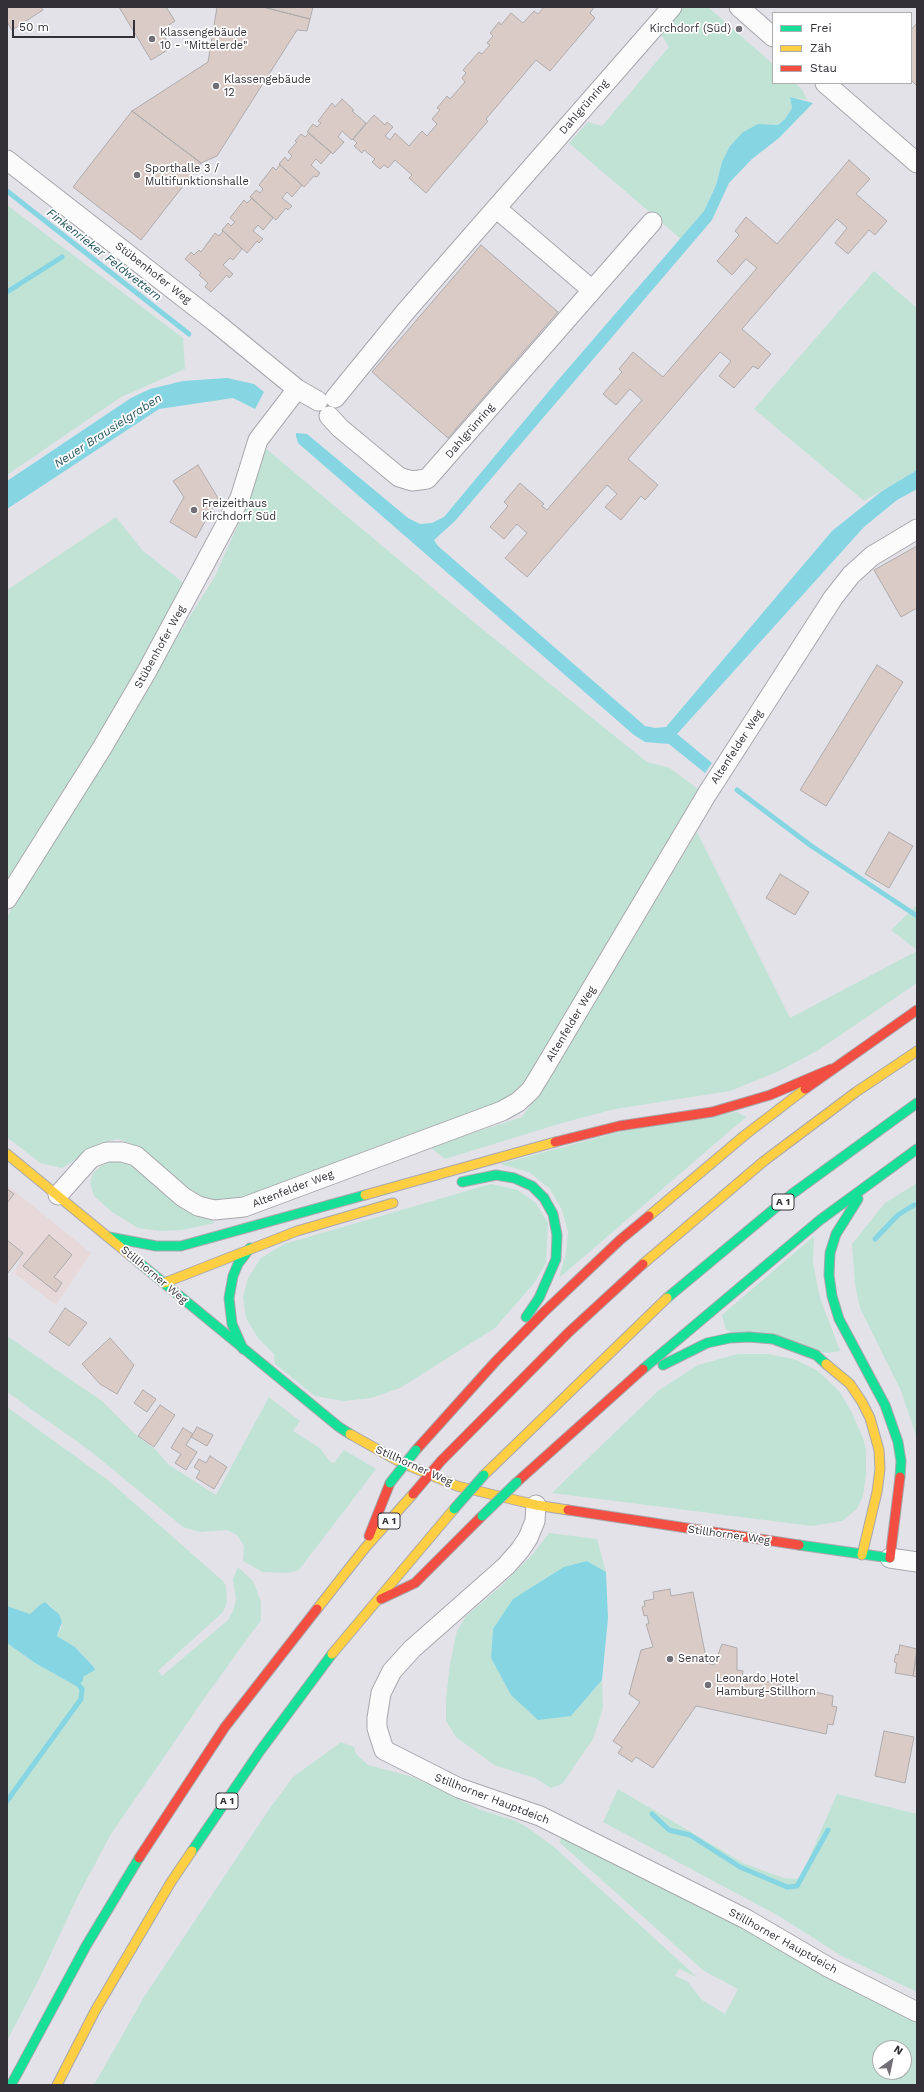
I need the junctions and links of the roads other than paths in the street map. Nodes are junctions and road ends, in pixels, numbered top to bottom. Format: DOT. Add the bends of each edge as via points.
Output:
graph roads {
  1 [pos="672,7"];
  2 [pos="739,7"];
  3 [pos="772,36"];
  4 [pos="826,84"];
  5 [pos="7,160"];
  6 [pos="917,163"];
  7 [pos="496,208"];
  8 [pos="652,222"];
  9 [pos="592,290"];
  10 [pos="297,389"];
  11 [pos="327,399"];
  12 [pos="917,529"];
  13 [pos="7,899"];
  14 [pos="917,1010"];
  15 [pos="917,1051"];
  16 [pos="831,1069"];
  17 [pos="917,1103"];
  18 [pos="917,1149"];
  19 [pos="7,1154"];
  20 [pos="882,1173"];
  21 [pos="455,1184"];
  22 [pos="58,1196"];
  23 [pos="402,1200"];
  24 [pos="109,1237"];
  25 [pos="181,1246"];
  26 [pos="250,1248"];
  27 [pos="172,1257"];
  28 [pos="167,1270"];
  29 [pos="164,1283"];
  30 [pos="243,1349"];
  31 [pos="496,1361"];
  32 [pos="620,1389"];
  33 [pos="536,1505"];
  34 [pos="365,1548"];
  35 [pos="862,1555"];
  36 [pos="890,1558"];
  37 [pos="917,1562"];
  38 [pos="374,1602"];
  39 [pos="917,2012"];
  40 [pos="10,2085"];
  41 [pos="58,2085"];
  1 -- 7 [label="street, Dahlgrünring"];
  2 -- 3 [label="street"];
  4 -- 6 [label="street"];
  5 -- 10 [label="street, Stübenhofer Weg"];
  7 -- 9 [label="street"];
  7 -- 11 [label="street, Dahlgrünring"];
  8 -- 9 [label="street, Dahlgrünring"];
  9 -- 11 [label="street, Dahlgrünring" via="427,479 412,481 399,477 340,428 329,416 338,409 338,401"];
  10 -- 11 [label="street, Stübenhofer Weg"];
  10 -- 13 [label="street, Stübenhofer Weg" via="258,440 240,498 147,671"];
  12 -- 22 [label="street, Altenfelder Weg" via="872,556 851,575 833,598 707,794 531,1090 518,1102 502,1111 244,1207 214,1210 198,1206 183,1197 136,1156 122,1152 107,1152 91,1158"];
  14 -- 16 [label="main road"];
  15 -- 34 [label="main road, A 1, bridge" via="856,1092 764,1161 672,1238 568,1333 441,1461"];
  16 -- 25 [label="main road" via="770,1095 712,1112 583,1134"];
  16 -- 31 [label="main road" via="727,1150 620,1240"];
  17 -- 38 [label="main road, A 1, bridge" via="792,1194 655,1308 484,1476"];
  18 -- 20 [label="main road"];
  19 -- 22 [label="main road, Stillhorner Weg"];
  20 -- 32 [label="main road" via="820,1220"];
  20 -- 36 [label="main road" via="845,1217 830,1253 829,1274 839,1319 885,1405 898,1442 900,1480"];
  21 -- 31 [label="main road" via="496,1175 514,1178 532,1186 544,1198 553,1214 557,1235 556,1259 549,1278 539,1298"];
  22 -- 24 [label="main road, Stillhorner Weg"];
  23 -- 26 [label="main road" via="297,1231"];
  24 -- 25 [label="main road" via="156,1246"];
  24 -- 29 [label="main road, Stillhorner Weg"];
  25 -- 27 [label="main road"];
  26 -- 29 [label="main road"];
  26 -- 30 [label="main road" via="238,1264 228,1298 232,1324"];
  28 -- 29 [label="main road"];
  29 -- 30 [label="main road, Stillhorner Weg"];
  30 -- 33 [label="main road, Stillhorner Weg" via="339,1427 400,1462 457,1486"];
  31 -- 34 [label="main road, bridge" via="416,1450 390,1483"];
  32 -- 35 [label="main road" via="706,1343 730,1338 773,1339 816,1355 850,1384 862,1402 875,1432 880,1469"];
  32 -- 38 [label="main road, bridge" via="517,1482 415,1583"];
  33 -- 35 [label="main road, Stillhorner Weg"];
  33 -- 39 [label="street, Stillhorner Hauptdeich" via="535,1521 520,1550 506,1566 412,1649 392,1671 381,1693 377,1718 377,1728 384,1750 459,1788 540,1816 746,1919 828,1967"];
  34 -- 40 [label="main road, A 1" via="225,1727 153,1835 86,1946"];
  35 -- 36 [label="main road, Stillhorner Weg"];
  36 -- 37 [label="street, Stillhorner Weg"];
  38 -- 41 [label="main road, A 1" via="324,1664 260,1751 171,1882 95,2011"];
}
